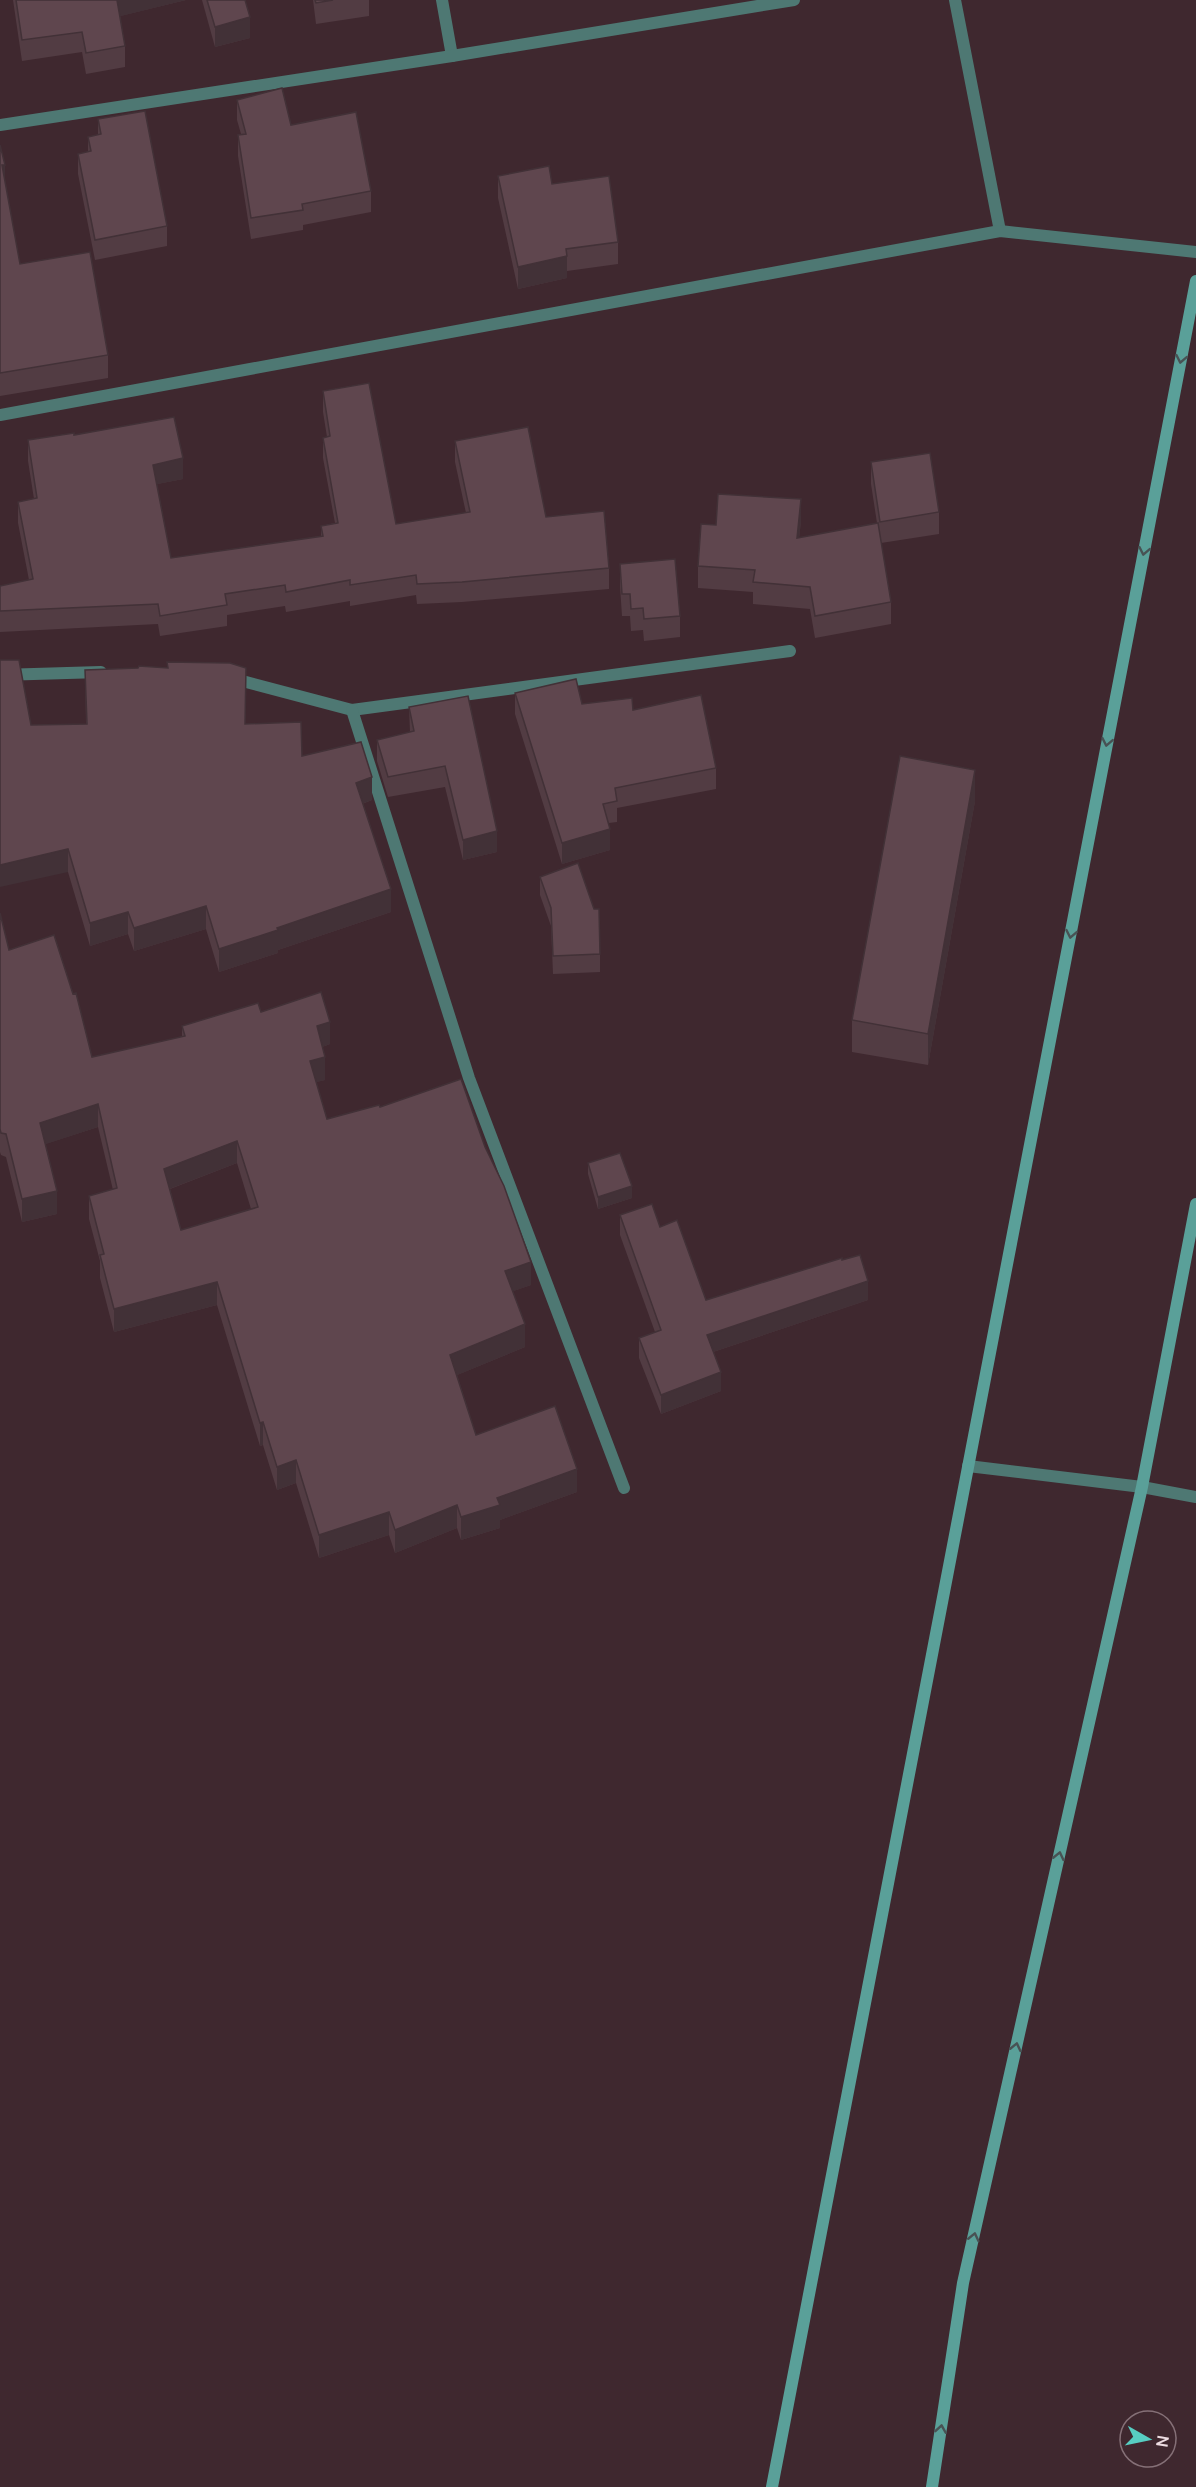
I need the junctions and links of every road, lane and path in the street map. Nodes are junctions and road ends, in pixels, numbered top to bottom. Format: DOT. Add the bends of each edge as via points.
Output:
graph roads {
  1 [pos="442,0"];
  2 [pos="794,0"];
  3 [pos="955,0"];
  4 [pos="452,56"];
  5 [pos="0,125"];
  6 [pos="1000,231"];
  7 [pos="1196,252"];
  8 [pos="1196,281"];
  9 [pos="0,415"];
  10 [pos="790,651"];
  11 [pos="114,671"];
  12 [pos="217,674"];
  13 [pos="0,675"];
  14 [pos="352,710"];
  15 [pos="1196,1204"];
  16 [pos="968,1466"];
  17 [pos="1142,1487"];
  18 [pos="624,1488"];
  19 [pos="1196,1497"];
  20 [pos="772,2487"];
  21 [pos="932,2487"];
  1 -- 4 [label="street"];
  2 -- 4 [label="street"];
  3 -- 6 [label="street"];
  4 -- 5 [label="street"];
  6 -- 7 [label="street"];
  6 -- 9 [label="street"];
  8 -- 16 [label="main road, one-way"];
  10 -- 14 [label="street"];
  11 -- 13 [label="street"];
  12 -- 14 [label="street"];
  14 -- 18 [label="street" via="469,1078"];
  15 -- 17 [label="main road"];
  16 -- 17 [label="street"];
  16 -- 20 [label="main road"];
  17 -- 19 [label="street"];
  21 -- 17 [label="main road, one-way" via="963,2283"];
}
